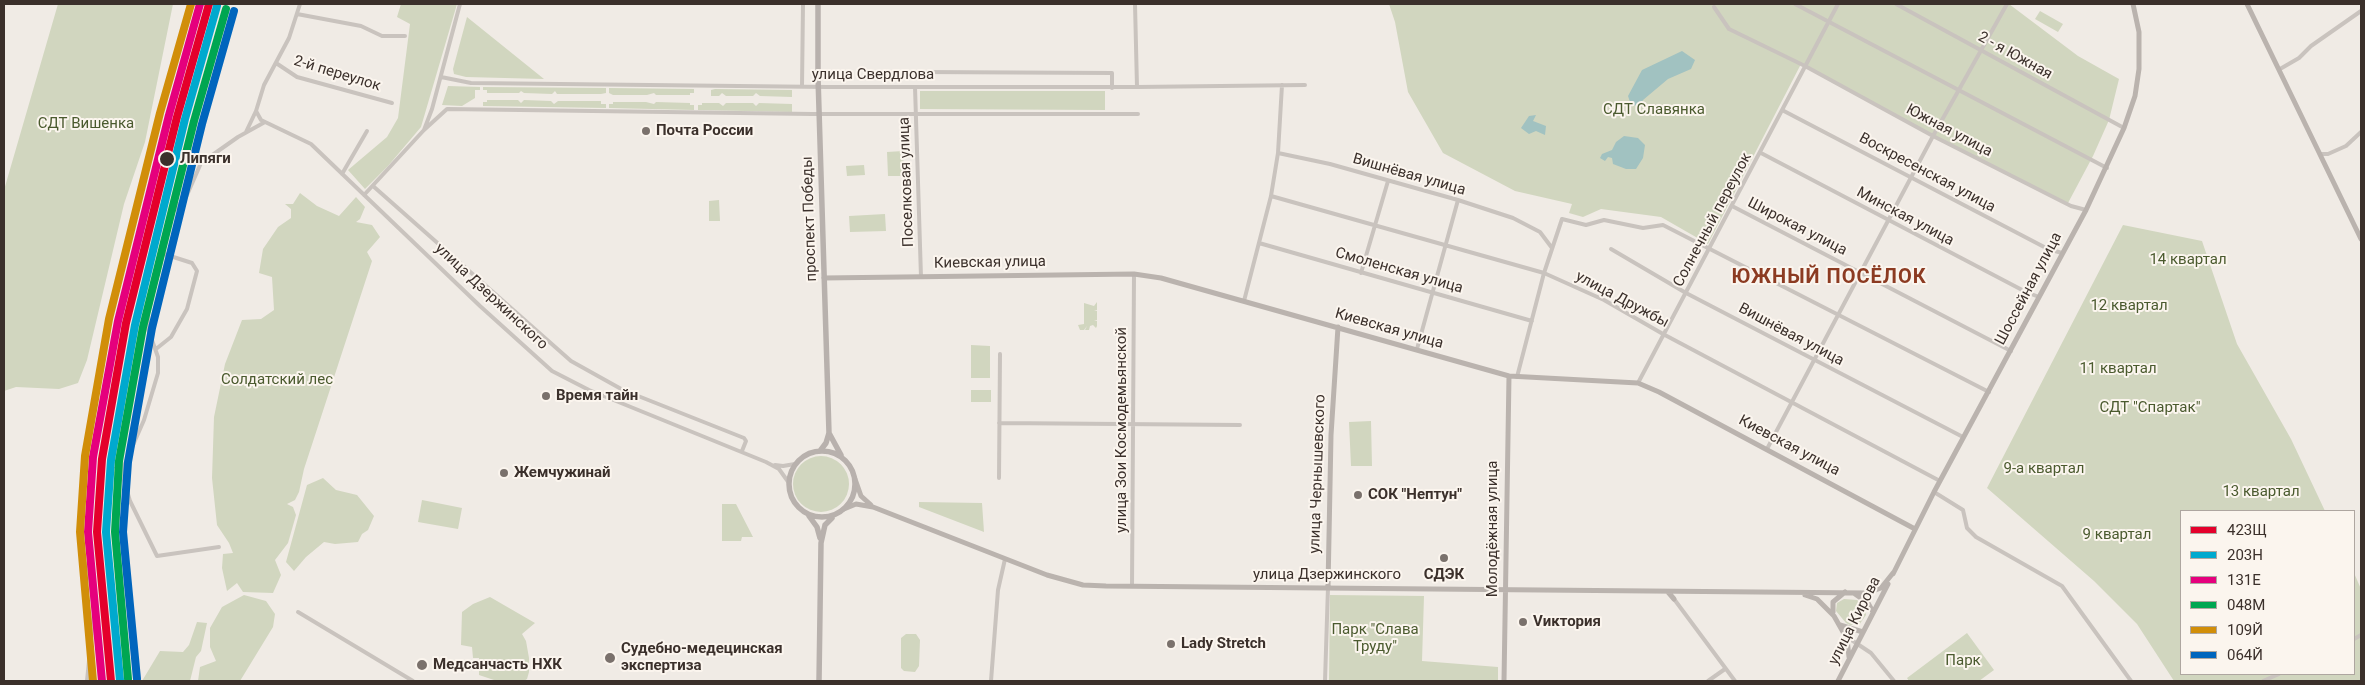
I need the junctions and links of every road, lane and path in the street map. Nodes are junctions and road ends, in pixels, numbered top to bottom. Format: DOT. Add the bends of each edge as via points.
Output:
graph roads {
  1 [pos="300,4"];
  2 [pos="460,4"];
  3 [pos="803,4"];
  4 [pos="818,4"];
  5 [pos="1135,4"];
  6 [pos="1795,4"];
  7 [pos="1838,4"];
  8 [pos="1896,4"];
  9 [pos="2007,4"];
  10 [pos="2133,4"];
  11 [pos="2247,4"];
  12 [pos="1714,7"];
  13 [pos="2361,11"];
  14 [pos="297,14"];
  15 [pos="1828,22"];
  16 [pos="405,36"];
  17 [pos="1980,51"];
  18 [pos="276,64"];
  19 [pos="1805,66"];
  20 [pos="2280,69"];
  21 [pos="922,72"];
  22 [pos="440,77"];
  23 [pos="1282,85"];
  24 [pos="1305,85"];
  25 [pos="802,86"];
  26 [pos="818,87"];
  27 [pos="915,87"];
  28 [pos="1112,88"];
  29 [pos="1137,88"];
  30 [pos="1958,90"];
  31 [pos="392,103"];
  32 [pos="1782,110"];
  33 [pos="256,112"];
  34 [pos="819,114"];
  35 [pos="916,114"];
  36 [pos="1138,114"];
  37 [pos="265,122"];
  38 [pos="2124,128"];
  39 [pos="367,130"];
  40 [pos="424,130"];
  41 [pos="246,132"];
  42 [pos="2361,132"];
  43 [pos="1933,136"];
  44 [pos="1278,153"];
  45 [pos="1761,153"];
  46 [pos="2320,154"];
  47 [pos="2107,168"];
  48 [pos="342,174"];
  49 [pos="1911,178"];
  50 [pos="1388,181"];
  51 [pos="373,186"];
  52 [pos="364,195"];
  53 [pos="1271,196"];
  54 [pos="1458,200"];
  55 [pos="1732,206"];
  56 [pos="2086,210"];
  57 [pos="1887,221"];
  58 [pos="1373,226"];
  59 [pos="2361,239"];
  60 [pos="1259,243"];
  61 [pos="1445,246"];
  62 [pos="1552,248"];
  63 [pos="1611,249"];
  64 [pos="1709,249"];
  65 [pos="161,252"];
  66 [pos="2062,253"];
  67 [pos="1361,272"];
  68 [pos="1861,272"];
  69 [pos="1544,273"];
  70 [pos="1134,274"];
  71 [pos="921,277"];
  72 [pos="824,278"];
  73 [pos="1433,292"];
  74 [pos="1686,293"];
  75 [pos="2039,297"];
  76 [pos="1244,301"];
  77 [pos="1839,315"];
  78 [pos="1532,322"];
  79 [pos="1338,327"];
  80 [pos="1663,334"];
  81 [pos="156,349"];
  82 [pos="1417,349"];
  83 [pos="2011,351"];
  84 [pos="1000,354"];
  85 [pos="1815,361"];
  86 [pos="1508,376"];
  87 [pos="1517,377"];
  88 [pos="1638,384"];
  89 [pos="1988,392"];
  90 [pos="1791,403"];
  91 [pos="999,423"];
  92 [pos="1133,424"];
  93 [pos="1240,425"];
  94 [pos="830,433"];
  95 [pos="1963,437"];
  96 [pos="1767,449"];
  97 [pos="742,451"];
  98 [pos="820,451"];
  99 [pos="842,457"];
  100 [pos="768,463"];
  101 [pos="795,464"];
  102 [pos="998,478"];
  103 [pos="855,479"];
  104 [pos="1940,481"];
  105 [pos="789,483"];
  106 [pos="1934,492"];
  107 [pos="873,507"];
  108 [pos="842,510"];
  109 [pos="805,513"];
  110 [pos="1915,529"];
  111 [pos="821,543"];
  112 [pos="219,547"];
  113 [pos="1005,559"];
  114 [pos="88,563"];
  115 [pos="1893,572"];
  116 [pos="1132,586"];
  117 [pos="1328,587"];
  118 [pos="1504,590"];
  119 [pos="1668,592"];
  120 [pos="1846,592"];
  121 [pos="1852,592"];
  122 [pos="1796,593"];
  123 [pos="1674,599"];
  124 [pos="298,612"];
  125 [pos="1873,612"];
  126 [pos="1834,616"];
  127 [pos="1838,623"];
  128 [pos="1863,632"];
  129 [pos="1844,634"];
  130 [pos="1857,645"];
  131 [pos="1849,660"];
  132 [pos="1725,669"];
  133 [pos="2277,675"];
  134 [pos="87,681"];
  135 [pos="414,681"];
  136 [pos="819,681"];
  137 [pos="991,681"];
  138 [pos="1326,681"];
  139 [pos="1504,681"];
  140 [pos="1708,681"];
  141 [pos="1735,681"];
  142 [pos="1838,681"];
  143 [pos="1894,681"];
  144 [pos="2131,681"];
  145 [pos="2263,681"];
  1 -- 14 [label="street"];
  2 -- 22 [label="street"];
  3 -- 25 [label="street"];
  4 -- 26 [label="main road, проспект Победы"];
  5 -- 29 [label="street"];
  6 -- 15 [label="street"];
  7 -- 15 [label="street, Солнечный переулок"];
  8 -- 17 [label="street, 2 - я Южная"];
  9 -- 17 [label="street"];
  10 -- 38 [label="main road, Шоссейная улица" via="2139,32 2139,69 2135,96"];
  11 -- 20 [label="main road"];
  12 -- 19 [label="street, Южная улица" via="1729,29"];
  13 -- 20 [label="street"];
  14 -- 16 [label="street" via="361,26 382,36"];
  14 -- 18 [label="street"];
  15 -- 19 [label="street, Солнечный переулок"];
  15 -- 30 [label="street"];
  17 -- 30 [label="street"];
  17 -- 38 [label="street, 2 - я Южная"];
  18 -- 31 [label="street, 2-й переулок" via="297,77"];
  18 -- 33 [label="street" via="264,85"];
  19 -- 32 [label="street, Солнечный переулок"];
  19 -- 43 [label="street, Южная улица"];
  20 -- 46 [label="main road"];
  21 -- 28 [label="street" via="1112,74"];
  22 -- 25 [label="street, улица Свердлова" via="471,83"];
  22 -- 40 [label="street"];
  23 -- 24 [label="street, улица Свердлова"];
  23 -- 29 [label="street, улица Свердлова"];
  23 -- 44 [label="street"];
  25 -- 26 [label="street, улица Свердлова"];
  26 -- 27 [label="street, улица Свердлова"];
  26 -- 34 [label="main road, проспект Победы"];
  27 -- 28 [label="street, улица Свердлова"];
  27 -- 35 [label="street, Поселковая улица"];
  28 -- 29 [label="street, улица Свердлова"];
  30 -- 43 [label="street"];
  30 -- 47 [label="street"];
  32 -- 45 [label="street, Солнечный переулок"];
  32 -- 49 [label="street, Воскресенская улица"];
  33 -- 37 [label="street, улица Дзержинского"];
  33 -- 41 [label="street"];
  34 -- 35 [label="street"];
  34 -- 40 [label="street" via="447,109"];
  34 -- 72 [label="main road, проспект Победы"];
  35 -- 36 [label="street"];
  35 -- 71 [label="street, Поселковая улица"];
  37 -- 41 [label="street"];
  37 -- 48 [label="street, улица Дзержинского" via="302,139"];
  38 -- 47 [label="main road, Шоссейная улица"];
  39 -- 48 [label="street"];
  40 -- 51 [label="street"];
  41 -- 65 [label="street" via="206,158 197,168 186,195 173,212"];
  42 -- 46 [label="street" via="2346,146"];
  43 -- 49 [label="street"];
  43 -- 56 [label="street, Южная улица" via="2071,206"];
  44 -- 50 [label="street, Вишнёвая улица" via="1300,156"];
  44 -- 53 [label="street"];
  45 -- 55 [label="street, Солнечный переулок"];
  45 -- 57 [label="street, Минская улица"];
  46 -- 59 [label="main road"];
  47 -- 56 [label="main road, Шоссейная улица"];
  48 -- 52 [label="street, улица Дзержинского"];
  49 -- 57 [label="street"];
  49 -- 66 [label="street, Воскресенская улица" via="2048,249"];
  50 -- 54 [label="street, Вишнёвая улица"];
  50 -- 58 [label="street"];
  51 -- 52 [label="street"];
  51 -- 97 [label="street, улица Дзержинского" via="571,362 623,390 744,438"];
  52 -- 97 [label="street, улица Дзержинского" via="552,371 589,390"];
  53 -- 58 [label="street, улица Дружбы"];
  53 -- 60 [label="street"];
  54 -- 61 [label="street"];
  54 -- 62 [label="street, Вишнёвая улица" via="1513,218 1540,232"];
  55 -- 64 [label="street, Солнечный переулок"];
  55 -- 68 [label="street, Широкая улица"];
  56 -- 66 [label="main road, Шоссейная улица"];
  57 -- 68 [label="street"];
  57 -- 75 [label="street, Минская улица"];
  58 -- 61 [label="street, улица Дружбы"];
  58 -- 67 [label="street"];
  60 -- 67 [label="street, Смоленская улица"];
  60 -- 76 [label="street"];
  61 -- 69 [label="street, улица Дружбы"];
  61 -- 73 [label="street"];
  62 -- 64 [label="street" via="1562,219 1586,225 1604,220 1643,228 1663,225"];
  62 -- 69 [label="street"];
  63 -- 74 [label="street, Вишнёвая улица"];
  64 -- 74 [label="street, Солнечный переулок"];
  64 -- 77 [label="street"];
  65 -- 81 [label="street" via="148,313 148,329"];
  65 -- 81 [label="street" via="192,263 197,271 187,309 170,337"];
  66 -- 75 [label="main road, Шоссейная улица"];
  67 -- 73 [label="street, Смоленская улица"];
  68 -- 77 [label="street"];
  68 -- 83 [label="street, Широкая улица"];
  69 -- 78 [label="street"];
  69 -- 80 [label="street, улица Дружбы" via="1604,300"];
  70 -- 71 [label="main road, Киевская улица"];
  70 -- 76 [label="main road, Киевская улица" via="1161,278"];
  70 -- 92 [label="street, улица Зои Космодемьянской"];
  71 -- 72 [label="main road, Киевская улица"];
  72 -- 94 [label="main road, проспект Победы"];
  73 -- 78 [label="street, Смоленская улица"];
  73 -- 82 [label="street"];
  74 -- 80 [label="street, Солнечный переулок"];
  74 -- 85 [label="street, Вишнёвая улица"];
  75 -- 83 [label="main road, Шоссейная улица"];
  76 -- 79 [label="main road, Киевская улица"];
  77 -- 85 [label="street"];
  77 -- 89 [label="street"];
  78 -- 87 [label="street"];
  79 -- 82 [label="main road, Киевская улица"];
  79 -- 117 [label="main road, улица Чернышевского" via="1331,435"];
  80 -- 88 [label="street, Солнечный переулок"];
  80 -- 90 [label="street, улица Дружбы"];
  81 -- 112 [label="street" via="159,364 151,400 126,458 123,477 136,516 157,556"];
  82 -- 86 [label="main road, Киевская улица"];
  83 -- 89 [label="main road, Шоссейная улица"];
  84 -- 91 [label="street"];
  85 -- 90 [label="street"];
  85 -- 95 [label="street, Вишнёвая улица"];
  86 -- 87 [label="main road, Киевская улица"];
  86 -- 118 [label="main road, Молодёжная улица"];
  87 -- 88 [label="main road, Киевская улица"];
  88 -- 96 [label="main road, Киевская улица"];
  89 -- 95 [label="main road, Шоссейная улица"];
  90 -- 96 [label="street"];
  90 -- 104 [label="street, улица Дружбы"];
  91 -- 92 [label="street"];
  91 -- 102 [label="street"];
  92 -- 93 [label="street"];
  92 -- 116 [label="street, улица Зои Космодемьянской"];
  94 -- 98 [label="main road"];
  94 -- 99 [label="main road, проспект Победы"];
  95 -- 104 [label="main road, Шоссейная улица"];
  96 -- 110 [label="main road, Киевская улица"];
  97 -- 100 [label="street, улица Дзержинского"];
  98 -- 99 [label="main road"];
  98 -- 101 [label="main road" via="805,455"];
  99 -- 103 [label="main road"];
  100 -- 101 [label="street, улица Дзержинского"];
  100 -- 105 [label="street, улица Дзержинского" via="779,469"];
  101 -- 105 [label="main road"];
  103 -- 107 [label="main road" via="861,496"];
  103 -- 108 [label="main road" via="852,499"];
  104 -- 106 [label="main road, Шоссейная улица"];
  105 -- 109 [label="main road" via="792,497"];
  106 -- 110 [label="main road, Шоссейная улица"];
  106 -- 144 [label="street" via="1963,510 1968,528 1976,537 2062,586"];
  107 -- 108 [label="main road, улица Дзержинского" via="856,504"];
  107 -- 113 [label="main road, улица Дзержинского"];
  108 -- 109 [label="main road" via="820,518"];
  108 -- 111 [label="main road" via="826,522"];
  109 -- 111 [label="main road" via="817,527"];
  110 -- 115 [label="main road, Шоссейная улица"];
  111 -- 136 [label="main road"];
  113 -- 116 [label="main road, улица Дзержинского" via="1047,576 1077,583"];
  113 -- 137 [label="street" via="998,590"];
  114 -- 134 [label="street" via="94,610"];
  115 -- 121 [label="main road" via="1877,591"];
  115 -- 125 [label="main road, улица Кирова"];
  116 -- 117 [label="main road, улица Дзержинского"];
  117 -- 118 [label="main road, улица Дзержинского"];
  117 -- 138 [label="street, улица Чернышевского"];
  118 -- 119 [label="main road, улица Дзержинского"];
  118 -- 139 [label="main road, Молодёжная улица"];
  119 -- 122 [label="main road, улица Дзержинского"];
  119 -- 123 [label="main road"];
  120 -- 121 [label="main road"];
  120 -- 122 [label="main road, улица Дзержинского"];
  120 -- 126 [label="main road" via="1833,602"];
  121 -- 125 [label="main road"];
  122 -- 126 [label="main road" via="1817,599"];
  123 -- 132 [label="street"];
  124 -- 135 [label="street"];
  125 -- 128 [label="main road, улица Кирова"];
  126 -- 127 [label="main road"];
  127 -- 128 [label="main road"];
  127 -- 129 [label="main road"];
  128 -- 130 [label="main road, улица Кирова"];
  129 -- 130 [label="street"];
  129 -- 131 [label="main road"];
  130 -- 131 [label="main road, улица Кирова"];
  130 -- 143 [label="street" via="1872,653"];
  131 -- 142 [label="main road, улица Кирова"];
  132 -- 140 [label="street"];
  132 -- 141 [label="street"];
  133 -- 145 [label="street"];
}
